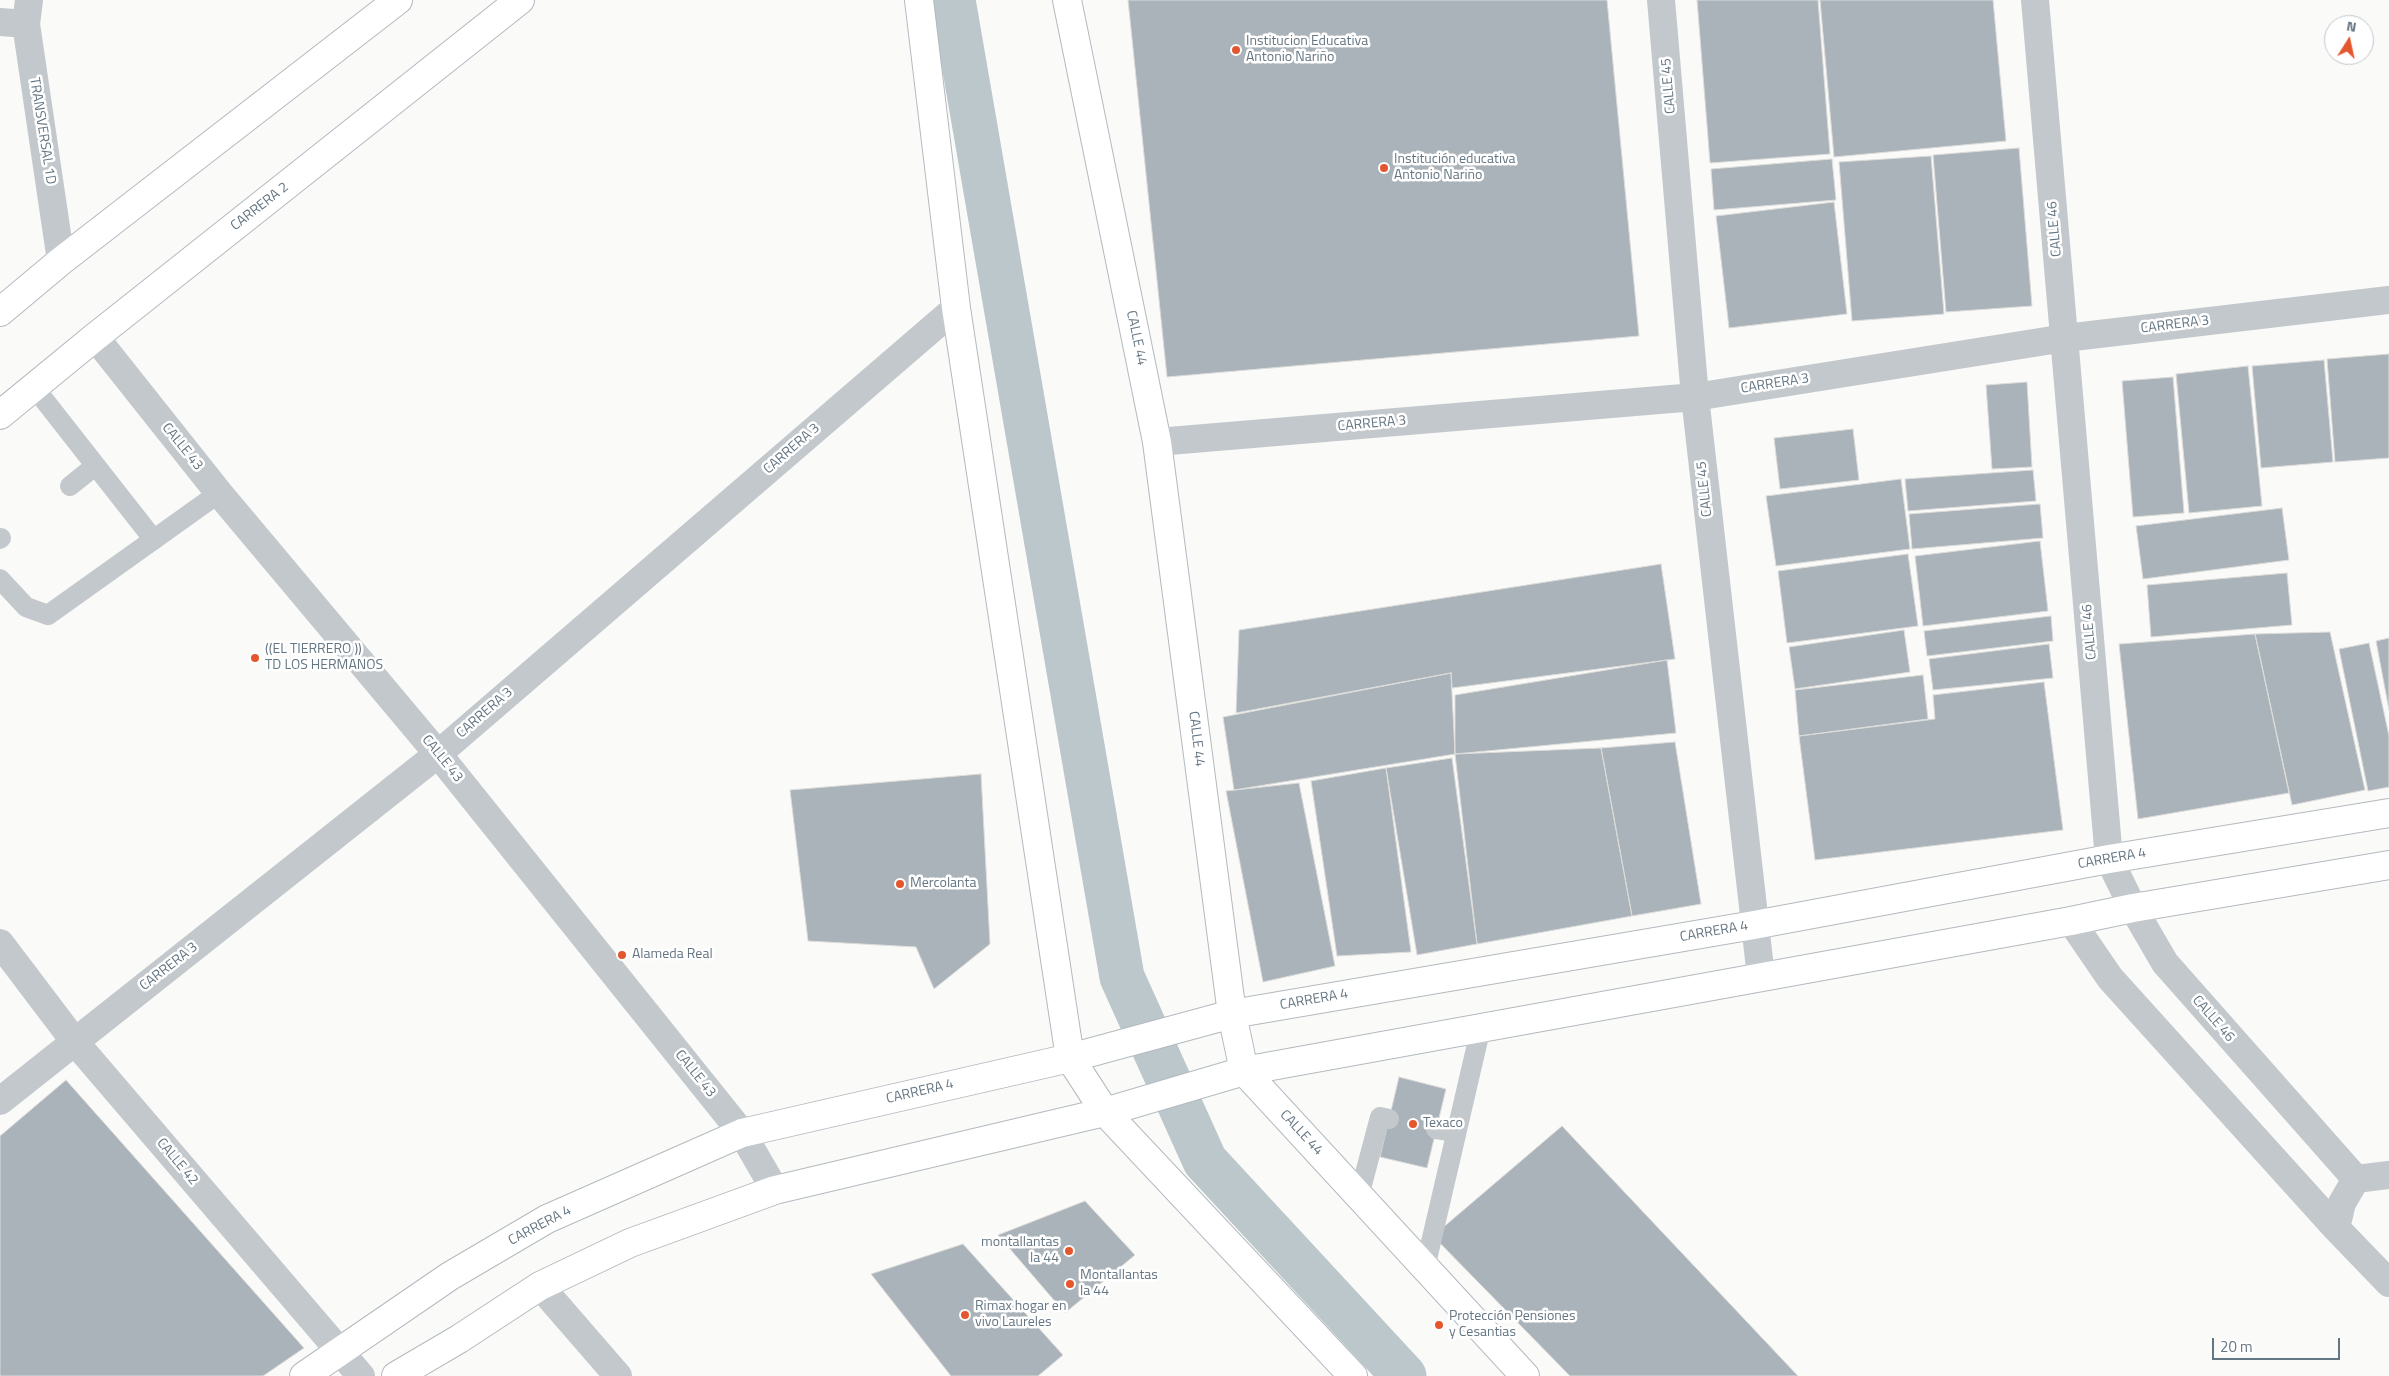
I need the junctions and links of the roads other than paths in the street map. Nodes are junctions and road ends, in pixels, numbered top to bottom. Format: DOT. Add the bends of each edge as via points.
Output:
graph roads {
  1 [pos="398,0"];
  2 [pos="520,0"];
  3 [pos="920,0"];
  4 [pos="1067,0"];
  5 [pos="1662,0"];
  6 [pos="2035,0"];
  7 [pos="18,15"];
  8 [pos="61,261"];
  9 [pos="2389,300"];
  10 [pos="956,308"];
  11 [pos="0,312"];
  12 [pos="94,337"];
  13 [pos="2065,338"];
  14 [pos="34,387"];
  15 [pos="1695,396"];
  16 [pos="0,415"];
  17 [pos="1158,442"];
  18 [pos="95,466"];
  19 [pos="70,486"];
  20 [pos="220,493"];
  21 [pos="154,540"];
  22 [pos="0,579"];
  23 [pos="438,754"];
  24 [pos="2389,813"];
  25 [pos="2109,859"];
  26 [pos="2389,865"];
  27 [pos="2133,908"];
  28 [pos="2072,921"];
  29 [pos="1754,925"];
  30 [pos="0,942"];
  31 [pos="1761,977"];
  32 [pos="1232,1014"];
  33 [pos="1481,1027"];
  34 [pos="75,1042"];
  35 [pos="1070,1058"];
  36 [pos="1244,1071"];
  37 [pos="0,1101"];
  38 [pos="1105,1112"];
  39 [pos="1389,1119"];
  40 [pos="1436,1129"];
  41 [pos="1456,1132"];
  42 [pos="742,1133"];
  43 [pos="2389,1175"];
  44 [pos="2356,1179"];
  45 [pos="775,1190"];
  46 [pos="1359,1196"];
  47 [pos="2336,1228"];
  48 [pos="1425,1268"];
  49 [pos="2389,1283"];
  50 [pos="540,1286"];
  51 [pos="339,1350"];
  52 [pos="304,1376"];
  53 [pos="361,1376"];
  54 [pos="396,1376"];
  55 [pos="618,1376"];
  56 [pos="1353,1376"];
  57 [pos="1525,1376"];
  1 -- 8 [label="street"];
  2 -- 12 [label="street, CARRERA 2"];
  3 -- 10 [label="street"];
  4 -- 17 [label="street, CALLE 44"];
  5 -- 15 [label="street, CALLE 45"];
  6 -- 13 [label="street, CALLE 46"];
  7 -- 8 [label="street, TRANSVERSAL 1D"];
  8 -- 11 [label="street"];
  9 -- 13 [label="street, CARRERA 3"];
  10 -- 23 [label="street, CARRERA 3"];
  10 -- 35 [label="street"];
  12 -- 14 [label="street, CARRERA 2"];
  12 -- 20 [label="street, CALLE 43"];
  13 -- 15 [label="street, CARRERA 3"];
  13 -- 25 [label="street, CALLE 46"];
  14 -- 16 [label="street, CARRERA 2"];
  14 -- 18 [label="lane"];
  15 -- 17 [label="street, CARRERA 3"];
  15 -- 29 [label="street, CALLE 45"];
  17 -- 32 [label="street, CALLE 44"];
  18 -- 19 [label="lane"];
  18 -- 21 [label="lane"];
  20 -- 21 [label="lane"];
  20 -- 23 [label="street, CALLE 43"];
  21 -- 22 [label="lane" via="48,615 26,607"];
  23 -- 34 [label="street, CARRERA 3"];
  23 -- 42 [label="street, CALLE 43"];
  24 -- 25 [label="street, CARRERA 4"];
  25 -- 27 [label="street, CALLE 46"];
  25 -- 29 [label="street, CARRERA 4"];
  26 -- 27 [label="street"];
  27 -- 28 [label="street"];
  27 -- 44 [label="street, CALLE 46" via="2165,963"];
  28 -- 31 [label="street"];
  28 -- 47 [label="street" via="2110,978"];
  29 -- 31 [label="street, CALLE 45"];
  29 -- 32 [label="street, CARRERA 4"];
  30 -- 34 [label="street, CALLE 42"];
  31 -- 33 [label="street"];
  32 -- 35 [label="street, CARRERA 4"];
  32 -- 36 [label="street, CALLE 44"];
  33 -- 36 [label="street"];
  33 -- 41 [label="lane"];
  34 -- 37 [label="street, CARRERA 3"];
  34 -- 51 [label="street, CALLE 42"];
  35 -- 38 [label="street"];
  35 -- 42 [label="street, CARRERA 4"];
  36 -- 38 [label="street"];
  36 -- 46 [label="street, CALLE 44"];
  38 -- 45 [label="street"];
  38 -- 56 [label="street"];
  39 -- 46 [label="lane" via="1380,1117"];
  40 -- 41 [label="lane"];
  41 -- 48 [label="lane"];
  42 -- 45 [label="street, CALLE 43"];
  42 -- 51 [label="street, CARRERA 4" via="548,1219 450,1276"];
  43 -- 44 [label="street"];
  44 -- 47 [label="street" via="2342,1203"];
  45 -- 50 [label="street" via="630,1243"];
  46 -- 48 [label="street, CALLE 44"];
  47 -- 49 [label="street"];
  48 -- 57 [label="street, CALLE 44"];
  50 -- 54 [label="street"];
  50 -- 55 [label="street"];
  51 -- 52 [label="street, CARRERA 4"];
  51 -- 53 [label="street, CALLE 42"];
}
